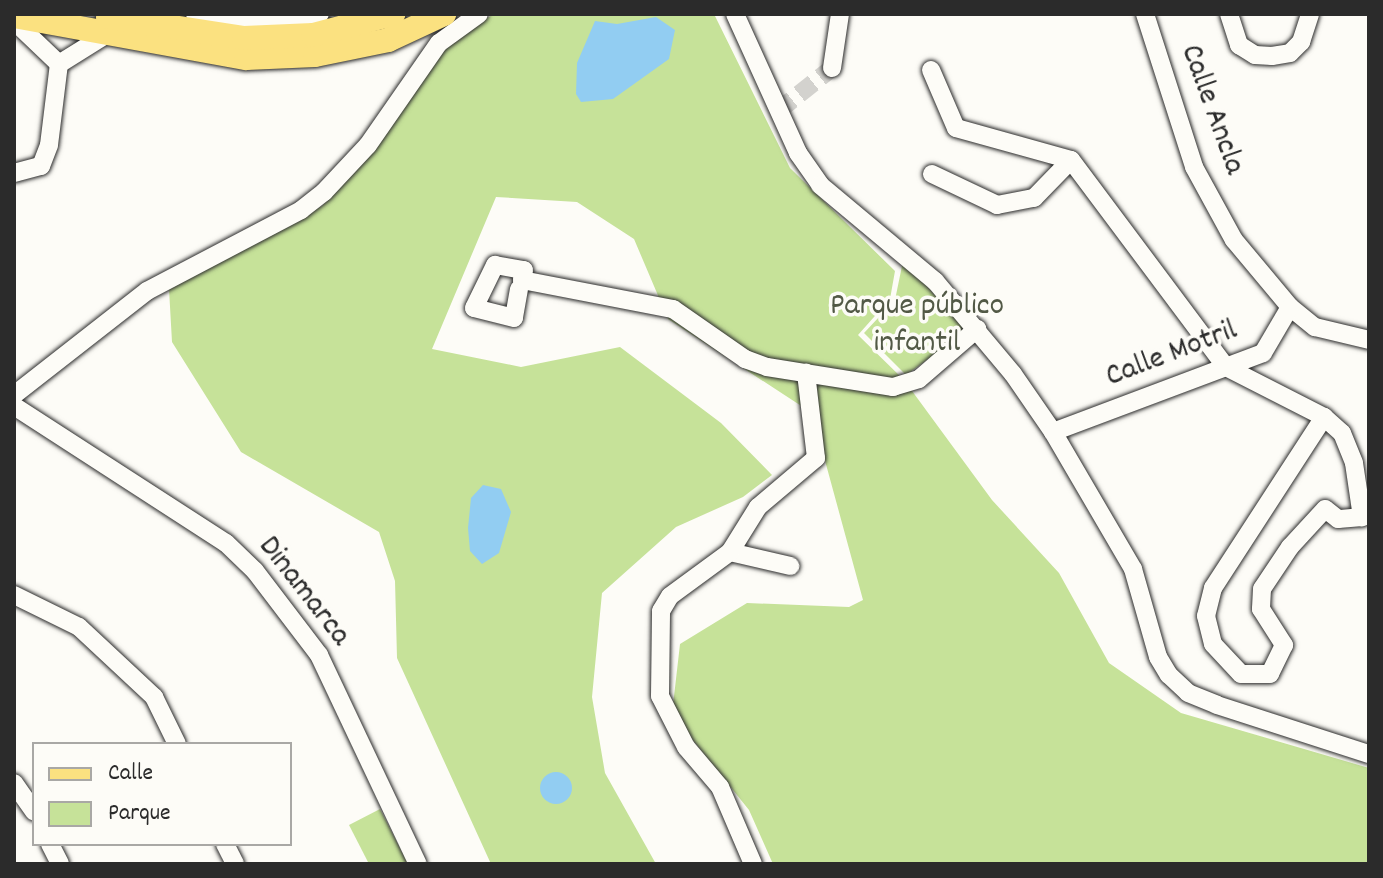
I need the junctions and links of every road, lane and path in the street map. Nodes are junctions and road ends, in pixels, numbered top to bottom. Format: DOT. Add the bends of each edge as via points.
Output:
graph roads {
  1 [pos="92,14"];
  2 [pos="195,14"];
  3 [pos="320,14"];
  4 [pos="393,14"];
  5 [pos="444,14"];
  6 [pos="479,14"];
  7 [pos="735,14"];
  8 [pos="840,14"];
  9 [pos="1145,14"];
  10 [pos="1229,14"];
  11 [pos="1310,14"];
  12 [pos="14,18"];
  13 [pos="107,34"];
  14 [pos="59,64"];
  15 [pos="832,68"];
  16 [pos="931,70"];
  17 [pos="1071,160"];
  18 [pos="14,173"];
  19 [pos="932,174"];
  20 [pos="519,289"];
  21 [pos="1290,307"];
  22 [pos="977,329"];
  23 [pos="1369,340"];
  24 [pos="1226,367"];
  25 [pos="806,373"];
  26 [pos="14,395"];
  27 [pos="14,406"];
  28 [pos="1324,417"];
  29 [pos="1053,432"];
  30 [pos="1362,468"];
  31 [pos="730,552"];
  32 [pos="790,566"];
  33 [pos="14,595"];
  34 [pos="176,742"];
  35 [pos="1369,754"];
  36 [pos="14,783"];
  37 [pos="32,809"];
  38 [pos="51,846"];
  39 [pos="226,846"];
  40 [pos="60,864"];
  41 [pos="235,864"];
  42 [pos="418,864"];
  43 [pos="753,864"];
  1 -- 4 [label="main road" via="244,38 313,35"];
  2 -- 3 [label="street" via="245,21"];
  5 -- 13 [label="main road" via="388,40 315,55 246,58"];
  6 -- 26 [label="street" via="439,43 368,145 324,192 267,229 166,278"];
  7 -- 22 [label="street" via="798,153 820,185 856,220 924,271"];
  8 -- 15 [label="street"];
  9 -- 21 [label="street, Calle Ancla" via="1194,167 1234,240"];
  10 -- 11 [label="street" via="1239,45 1255,55 1272,56 1290,53 1301,42"];
  12 -- 13 [label="main road"];
  12 -- 14 [label="street"];
  13 -- 14 [label="street"];
  14 -- 18 [label="street" via="49,145 41,166"];
  16 -- 17 [label="street" via="956,128"];
  17 -- 19 [label="street" via="1034,198 997,205"];
  17 -- 24 [label="street"];
  20 -- 25 [label="street" via="514,318 474,308 495,265 524,270 522,280 673,309 745,359"];
  21 -- 23 [label="street, Calle Ancla" via="1315,327"];
  21 -- 24 [label="street, Calle Motril" via="1263,353"];
  22 -- 25 [label="street" via="906,385"];
  22 -- 29 [label="street"];
  24 -- 28 [label="street"];
  24 -- 29 [label="street, Calle Motril"];
  25 -- 31 [label="street" via="816,458 758,507"];
  27 -- 42 [label="street, Dinamarca" via="226,543 255,571 319,655"];
  28 -- 30 [label="street" via="1342,433"];
  28 -- 30 [label="street" via="1213,588 1206,616 1213,644 1241,674 1270,674 1284,645 1261,609 1262,589 1325,509 1338,519 1362,517"];
  29 -- 35 [label="street" via="1133,569 1158,657 1169,675 1188,693 1217,705"];
  31 -- 32 [label="street"];
  31 -- 43 [label="street" via="670,596 661,611 657,680 671,722 720,787"];
  33 -- 34 [label="street" via="79,627 154,697"];
  36 -- 37 [label="street"];
  38 -- 40 [label="street"];
  39 -- 41 [label="street"];
}
